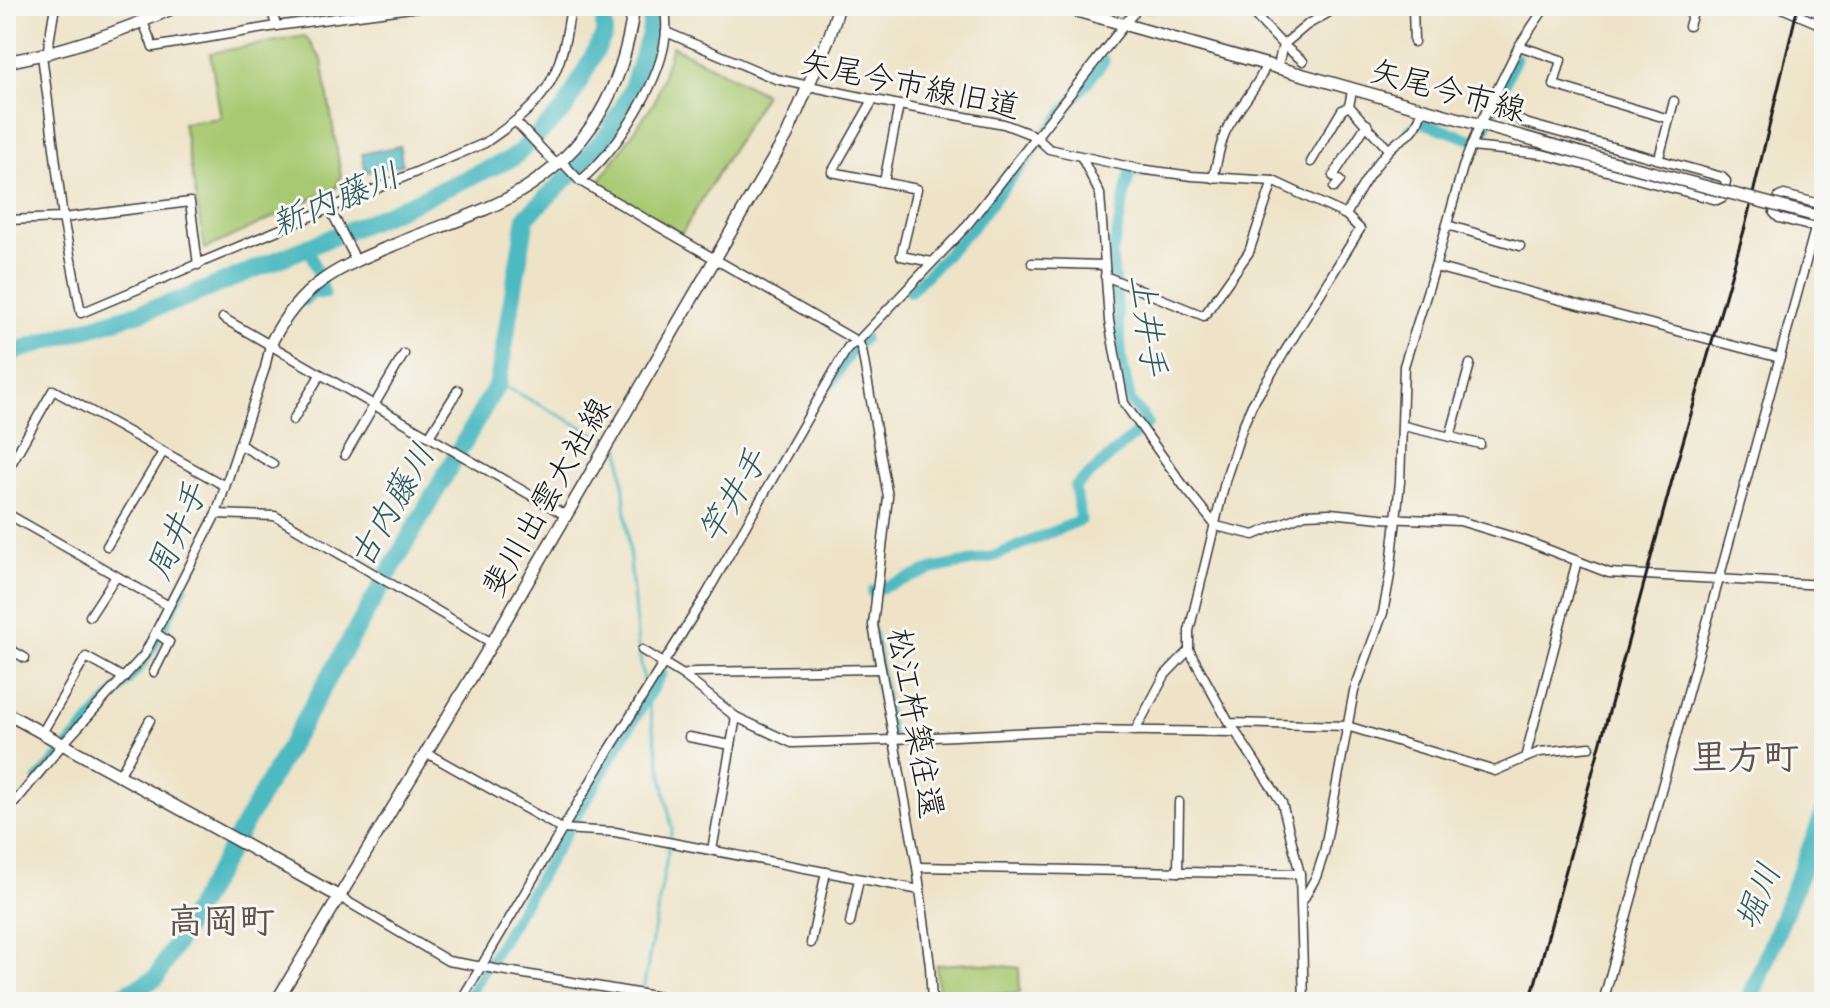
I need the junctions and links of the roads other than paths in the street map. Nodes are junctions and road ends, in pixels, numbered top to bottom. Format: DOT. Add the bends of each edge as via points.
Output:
graph roads {
  1 [pos="55,6"];
  2 [pos="178,6"];
  3 [pos="271,6"];
  4 [pos="426,6"];
  5 [pos="571,6"];
  6 [pos="634,6"];
  7 [pos="666,6"];
  8 [pos="839,6"];
  9 [pos="1059,6"];
  10 [pos="1139,6"];
  11 [pos="1246,6"];
  12 [pos="1340,6"];
  13 [pos="1413,6"];
  14 [pos="1546,6"];
  15 [pos="1695,6"];
  16 [pos="1777,6"];
  17 [pos="143,22"];
  18 [pos="276,26"];
  19 [pos="1124,26"];
  20 [pos="1689,26"];
  21 [pos="1824,26"];
  22 [pos="666,32"];
  23 [pos="1414,42"];
  24 [pos="1283,45"];
  25 [pos="1519,46"];
  26 [pos="44,55"];
  27 [pos="1303,61"];
  28 [pos="6,62"];
  29 [pos="1271,68"];
  30 [pos="808,87"];
  31 [pos="1352,91"];
  32 [pos="873,100"];
  33 [pos="1674,101"];
  34 [pos="1490,104"];
  35 [pos="899,105"];
  36 [pos="1349,106"];
  37 [pos="1422,110"];
  38 [pos="1669,119"];
  39 [pos="515,121"];
  40 [pos="1367,124"];
  41 [pos="1479,126"];
  42 [pos="1035,136"];
  43 [pos="1471,147"];
  44 [pos="1388,149"];
  45 [pos="1660,154"];
  46 [pos="1082,158"];
  47 [pos="1311,162"];
  48 [pos="559,163"];
  49 [pos="1213,178"];
  50 [pos="580,181"];
  51 [pos="1273,181"];
  52 [pos="884,182"];
  53 [pos="1334,188"];
  54 [pos="1823,201"];
  55 [pos="331,208"];
  56 [pos="1346,215"];
  57 [pos="63,218"];
  58 [pos="1824,218"];
  59 [pos="6,220"];
  60 [pos="1447,225"];
  61 [pos="1820,229"];
  62 [pos="1520,246"];
  63 [pos="353,258"];
  64 [pos="715,261"];
  65 [pos="932,262"];
  66 [pos="1032,263"];
  67 [pos="198,265"];
  68 [pos="1104,265"];
  69 [pos="1435,267"];
  70 [pos="1105,276"];
  71 [pos="223,318"];
  72 [pos="857,342"];
  73 [pos="270,345"];
  74 [pos="404,354"];
  75 [pos="1780,358"];
  76 [pos="1470,364"];
  77 [pos="320,375"];
  78 [pos="458,390"];
  79 [pos="372,406"];
  80 [pos="293,420"];
  81 [pos="1404,426"];
  82 [pos="430,435"];
  83 [pos="1450,437"];
  84 [pos="239,444"];
  85 [pos="1480,444"];
  86 [pos="163,452"];
  87 [pos="345,455"];
  88 [pos="273,464"];
  89 [pos="6,473"];
  90 [pos="225,486"];
  91 [pos="6,513"];
  92 [pos="216,514"];
  93 [pos="565,515"];
  94 [pos="1395,519"];
  95 [pos="1216,526"];
  96 [pos="107,546"];
  97 [pos="1577,561"];
  98 [pos="116,576"];
  99 [pos="1720,579"];
  100 [pos="1824,585"];
  101 [pos="169,606"];
  102 [pos="90,616"];
  103 [pos="156,633"];
  104 [pos="492,643"];
  105 [pos="6,647"];
  106 [pos="642,650"];
  107 [pos="1189,650"];
  108 [pos="25,658"];
  109 [pos="663,664"];
  110 [pos="879,669"];
  111 [pos="154,672"];
  112 [pos="683,675"];
  113 [pos="124,678"];
  114 [pos="6,713"];
  115 [pos="736,717"];
  116 [pos="150,720"];
  117 [pos="1229,723"];
  118 [pos="1347,726"];
  119 [pos="1135,731"];
  120 [pos="1236,732"];
  121 [pos="42,733"];
  122 [pos="689,737"];
  123 [pos="893,740"];
  124 [pos="62,745"];
  125 [pos="731,745"];
  126 [pos="1590,747"];
  127 [pos="425,752"];
  128 [pos="1525,758"];
  129 [pos="119,776"];
  130 [pos="1179,802"];
  131 [pos="6,813"];
  132 [pos="562,829"];
  133 [pos="712,850"];
  134 [pos="917,867"];
  135 [pos="826,872"];
  136 [pos="1178,872"];
  137 [pos="1300,874"];
  138 [pos="859,879"];
  139 [pos="920,890"];
  140 [pos="338,896"];
  141 [pos="1303,900"];
  142 [pos="850,923"];
  143 [pos="811,943"];
  144 [pos="482,966"];
  145 [pos="276,1002"];
  146 [pos="460,1002"];
  147 [pos="689,1002"];
  148 [pos="932,1002"];
  149 [pos="1304,1002"];
  150 [pos="1603,1002"];
  1 -- 26 [label="street"];
  2 -- 17 [label="main road"];
  3 -- 18 [label="street"];
  4 -- 18 [label="street"];
  5 -- 39 [label="street" via="565,48 546,90"];
  6 -- 48 [label="main road" via="629,47 609,100 576,149"];
  7 -- 22 [label="street"];
  8 -- 30 [label="main road, 斐川出雲大社線"];
  9 -- 19 [label="main road, 矢尾今市線"];
  10 -- 19 [label="street, 矢尾今市線旧道"];
  11 -- 24 [label="street"];
  12 -- 24 [label="street"];
  13 -- 23 [label="street"];
  14 -- 25 [label="street"];
  15 -- 20 [label="street"];
  16 -- 21 [label="street"];
  17 -- 18 [label="street" via="153,47"];
  17 -- 26 [label="main road"];
  19 -- 29 [label="main road, 矢尾今市線"];
  19 -- 42 [label="street, 矢尾今市線旧道"];
  22 -- 30 [label="street, 矢尾今市線旧道" via="776,79"];
  22 -- 50 [label="street" via="647,90 626,130"];
  24 -- 27 [label="street"];
  24 -- 29 [label="street"];
  25 -- 34 [label="street"];
  25 -- 38 [label="street" via="1561,60 1554,85"];
  26 -- 28 [label="main road"];
  26 -- 57 [label="street"];
  29 -- 31 [label="main road, 矢尾今市線"];
  29 -- 49 [label="street" via="1246,95 1224,135"];
  30 -- 32 [label="street, 矢尾今市線旧道"];
  30 -- 64 [label="main road, 斐川出雲大社線" via="787,135"];
  31 -- 36 [label="street"];
  31 -- 37 [label="main road, 矢尾今市線"];
  32 -- 35 [label="street, 矢尾今市線旧道"];
  32 -- 52 [label="street" via="832,172"];
  33 -- 38 [label="street"];
  34 -- 41 [label="street"];
  34 -- 43 [label="street" via="1525,123 1722,177 1723,197 1717,200 1542,154"];
  35 -- 42 [label="street, 矢尾今市線旧道" via="979,118"];
  35 -- 52 [label="street"];
  36 -- 40 [label="street"];
  36 -- 47 [label="street"];
  37 -- 41 [label="main road, 矢尾今市線"];
  37 -- 44 [label="street" via="1417,128"];
  38 -- 45 [label="street"];
  39 -- 48 [label="street"];
  39 -- 55 [label="street" via="485,143"];
  40 -- 44 [label="street"];
  40 -- 53 [label="street" via="1333,176 1340,181"];
  41 -- 43 [label="street"];
  41 -- 58 [label="main road, 矢尾今市線, bridge"];
  42 -- 46 [label="street" via="1049,149"];
  42 -- 65 [label="street"];
  43 -- 60 [label="street"];
  44 -- 56 [label="street"];
  46 -- 49 [label="street"];
  46 -- 68 [label="street" via="1100,194"];
  48 -- 50 [label="street"];
  48 -- 63 [label="main road" via="516,194"];
  49 -- 51 [label="street"];
  50 -- 64 [label="street"];
  51 -- 56 [label="street"];
  51 -- 70 [label="street" via="1249,252 1204,316"];
  52 -- 65 [label="street" via="917,189 901,256"];
  54 -- 61 [label="street"];
  54 -- 61 [label="street" via="1784,195 1774,213"];
  55 -- 63 [label="street"];
  55 -- 67 [label="street"];
  56 -- 95 [label="street" via="1360,229 1252,405 1226,478"];
  57 -- 59 [label="street"];
  57 -- 67 [label="street" via="190,202"];
  57 -- 67 [label="street" via="81,313"];
  60 -- 62 [label="street"];
  60 -- 69 [label="street"];
  61 -- 75 [label="street"];
  63 -- 73 [label="main road" via="310,288"];
  64 -- 72 [label="street"];
  64 -- 93 [label="main road, 斐川出雲大社線"];
  65 -- 72 [label="street"];
  66 -- 68 [label="street"];
  68 -- 70 [label="street"];
  69 -- 75 [label="street"];
  69 -- 81 [label="street" via="1404,366"];
  70 -- 95 [label="street" via="1124,403"];
  71 -- 73 [label="street"];
  72 -- 109 [label="street" via="848,347"];
  72 -- 110 [label="street, 松江杵築往還" via="888,497 873,625"];
  73 -- 77 [label="street"];
  73 -- 84 [label="street"];
  74 -- 79 [label="street"];
  75 -- 99 [label="street"];
  76 -- 83 [label="street"];
  77 -- 79 [label="street"];
  77 -- 80 [label="street"];
  78 -- 82 [label="street"];
  79 -- 82 [label="street"];
  79 -- 87 [label="street"];
  81 -- 83 [label="street"];
  81 -- 94 [label="street"];
  82 -- 93 [label="street"];
  83 -- 85 [label="street"];
  84 -- 88 [label="street"];
  84 -- 90 [label="street"];
  86 -- 89 [label="street" via="53,390"];
  86 -- 90 [label="street"];
  86 -- 96 [label="street"];
  90 -- 92 [label="street"];
  91 -- 98 [label="street"];
  92 -- 101 [label="street"];
  92 -- 104 [label="street" via="275,516"];
  93 -- 104 [label="main road, 斐川出雲大社線"];
  94 -- 95 [label="street" via="1305,514 1254,535"];
  94 -- 97 [label="street" via="1460,521"];
  94 -- 118 [label="street" via="1383,613"];
  95 -- 107 [label="street" via="1195,603"];
  97 -- 99 [label="street" via="1609,573"];
  97 -- 128 [label="street"];
  98 -- 101 [label="street"];
  98 -- 102 [label="street"];
  99 -- 100 [label="street"];
  99 -- 150 [label="street"];
  101 -- 103 [label="street"];
  103 -- 111 [label="street" via="169,642"];
  103 -- 113 [label="street"];
  104 -- 127 [label="main road, 斐川出雲大社線"];
  105 -- 108 [label="street"];
  106 -- 109 [label="street"];
  107 -- 117 [label="street"];
  107 -- 119 [label="street" via="1165,675"];
  109 -- 112 [label="street"];
  109 -- 132 [label="street"];
  110 -- 112 [label="street"];
  110 -- 123 [label="street, 松江杵築往還"];
  112 -- 115 [label="street"];
  113 -- 121 [label="street" via="86,657"];
  113 -- 124 [label="street"];
  114 -- 121 [label="main road"];
  115 -- 123 [label="street" via="792,743"];
  115 -- 125 [label="street"];
  116 -- 129 [label="street"];
  117 -- 118 [label="street"];
  117 -- 120 [label="street"];
  118 -- 128 [label="street" via="1495,771"];
  118 -- 141 [label="street" via="1324,853"];
  119 -- 120 [label="street"];
  119 -- 123 [label="street"];
  120 -- 137 [label="street" via="1282,803"];
  121 -- 124 [label="main road"];
  122 -- 125 [label="street"];
  123 -- 134 [label="street, 松江杵築往還"];
  124 -- 129 [label="main road"];
  124 -- 131 [label="street"];
  125 -- 133 [label="street"];
  126 -- 128 [label="street"];
  127 -- 132 [label="street"];
  127 -- 140 [label="main road, 斐川出雲大社線"];
  129 -- 140 [label="main road"];
  130 -- 136 [label="street"];
  132 -- 133 [label="street" via="615,832"];
  132 -- 144 [label="street"];
  133 -- 135 [label="street"];
  134 -- 136 [label="street"];
  134 -- 139 [label="street, 松江杵築往還"];
  135 -- 138 [label="street"];
  135 -- 143 [label="street"];
  136 -- 137 [label="street"];
  137 -- 141 [label="street"];
  138 -- 139 [label="street"];
  138 -- 142 [label="street"];
  139 -- 148 [label="street, 松江杵築往還"];
  140 -- 144 [label="street" via="448,961"];
  140 -- 145 [label="main road, 斐川出雲大社線"];
  141 -- 149 [label="street"];
  144 -- 146 [label="street"];
  144 -- 147 [label="street"];
}
